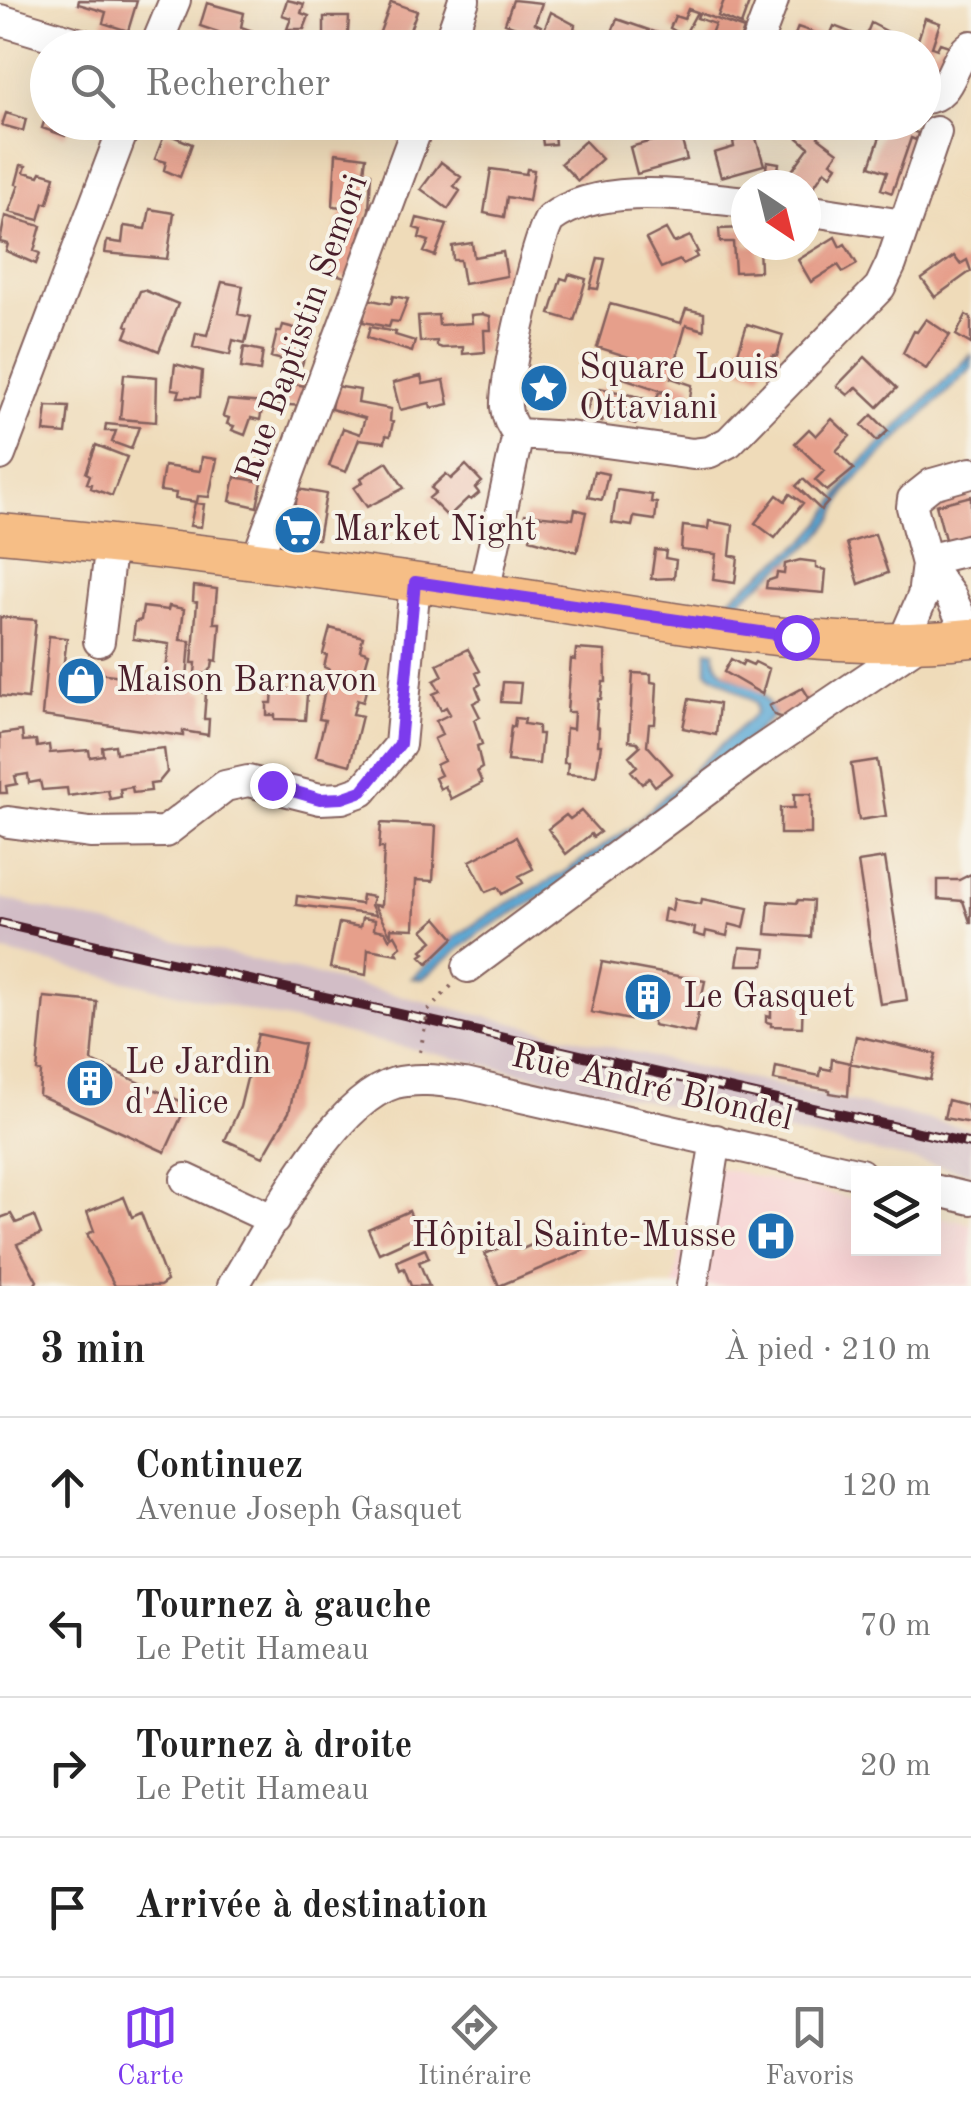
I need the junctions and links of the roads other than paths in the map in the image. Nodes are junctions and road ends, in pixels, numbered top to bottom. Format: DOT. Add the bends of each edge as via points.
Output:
graph roads {
  1 [pos="175,0"];
  2 [pos="464,0"];
  3 [pos="773,0"];
  4 [pos="0,20"];
  5 [pos="34,30"];
  6 [pos="162,30"];
  7 [pos="453,30"];
  8 [pos="762,30"];
  9 [pos="971,46"];
  10 [pos="941,91"];
  11 [pos="119,140"];
  12 [pos="412,140"];
  13 [pos="933,140"];
  14 [pos="731,200"];
  15 [pos="821,212"];
  16 [pos="903,225"];
  17 [pos="518,434"];
  18 [pos="0,455"];
  19 [pos="971,473"];
  20 [pos="0,533"];
  21 [pos="111,543"];
  22 [pos="971,549"];
  23 [pos="257,560"];
  24 [pos="927,562"];
  25 [pos="407,582"];
  26 [pos="484,592"];
  27 [pos="970,638"];
  28 [pos="99,641"];
  29 [pos="912,644"];
  30 [pos="8,822"];
  31 [pos="468,967"];
  32 [pos="716,1140"];
  33 [pos="851,1172"];
  34 [pos="186,1179"];
  35 [pos="941,1192"];
  36 [pos="971,1199"];
  37 [pos="274,1220"];
  38 [pos="233,1286"];
  39 [pos="692,1286"];
  1 -- 6 [label="street"];
  2 -- 7 [label="street"];
  3 -- 8 [label="street"];
  4 -- 5 [label="street"];
  9 -- 10 [label="street"];
  11 -- 18 [label="street"];
  12 -- 23 [label="street, Rue Baptistin Semori"];
  13 -- 16 [label="street"];
  14 -- 17 [label="street" via="632,195 575,206 550,219 535,258 506,395"];
  15 -- 16 [label="street"];
  16 -- 17 [label="street" via="872,297 719,448 693,454"];
  17 -- 26 [label="street"];
  19 -- 24 [label="street" via="932,484 913,499"];
  20 -- 21 [label="main road"];
  21 -- 23 [label="main road"];
  21 -- 28 [label="street"];
  22 -- 24 [label="street"];
  23 -- 25 [label="main road"];
  24 -- 27 [label="street"];
  24 -- 29 [label="street" via="923,596 908,628"];
  25 -- 26 [label="main road"];
  25 -- 30 [label="street" via="400,744 362,791 320,799 248,782 225,786 165,832 90,834"];
  26 -- 29 [label="main road" via="796,637"];
  27 -- 29 [label="main road"];
  29 -- 31 [label="street"];
  32 -- 33 [label="street, Rue André Blondel"];
  32 -- 37 [label="street, Rue André Blondel" via="464,1084 424,1066 358,1102"];
  32 -- 39 [label="street"];
  34 -- 37 [label="street"];
  35 -- 36 [label="street"];
  37 -- 38 [label="street"];
}
